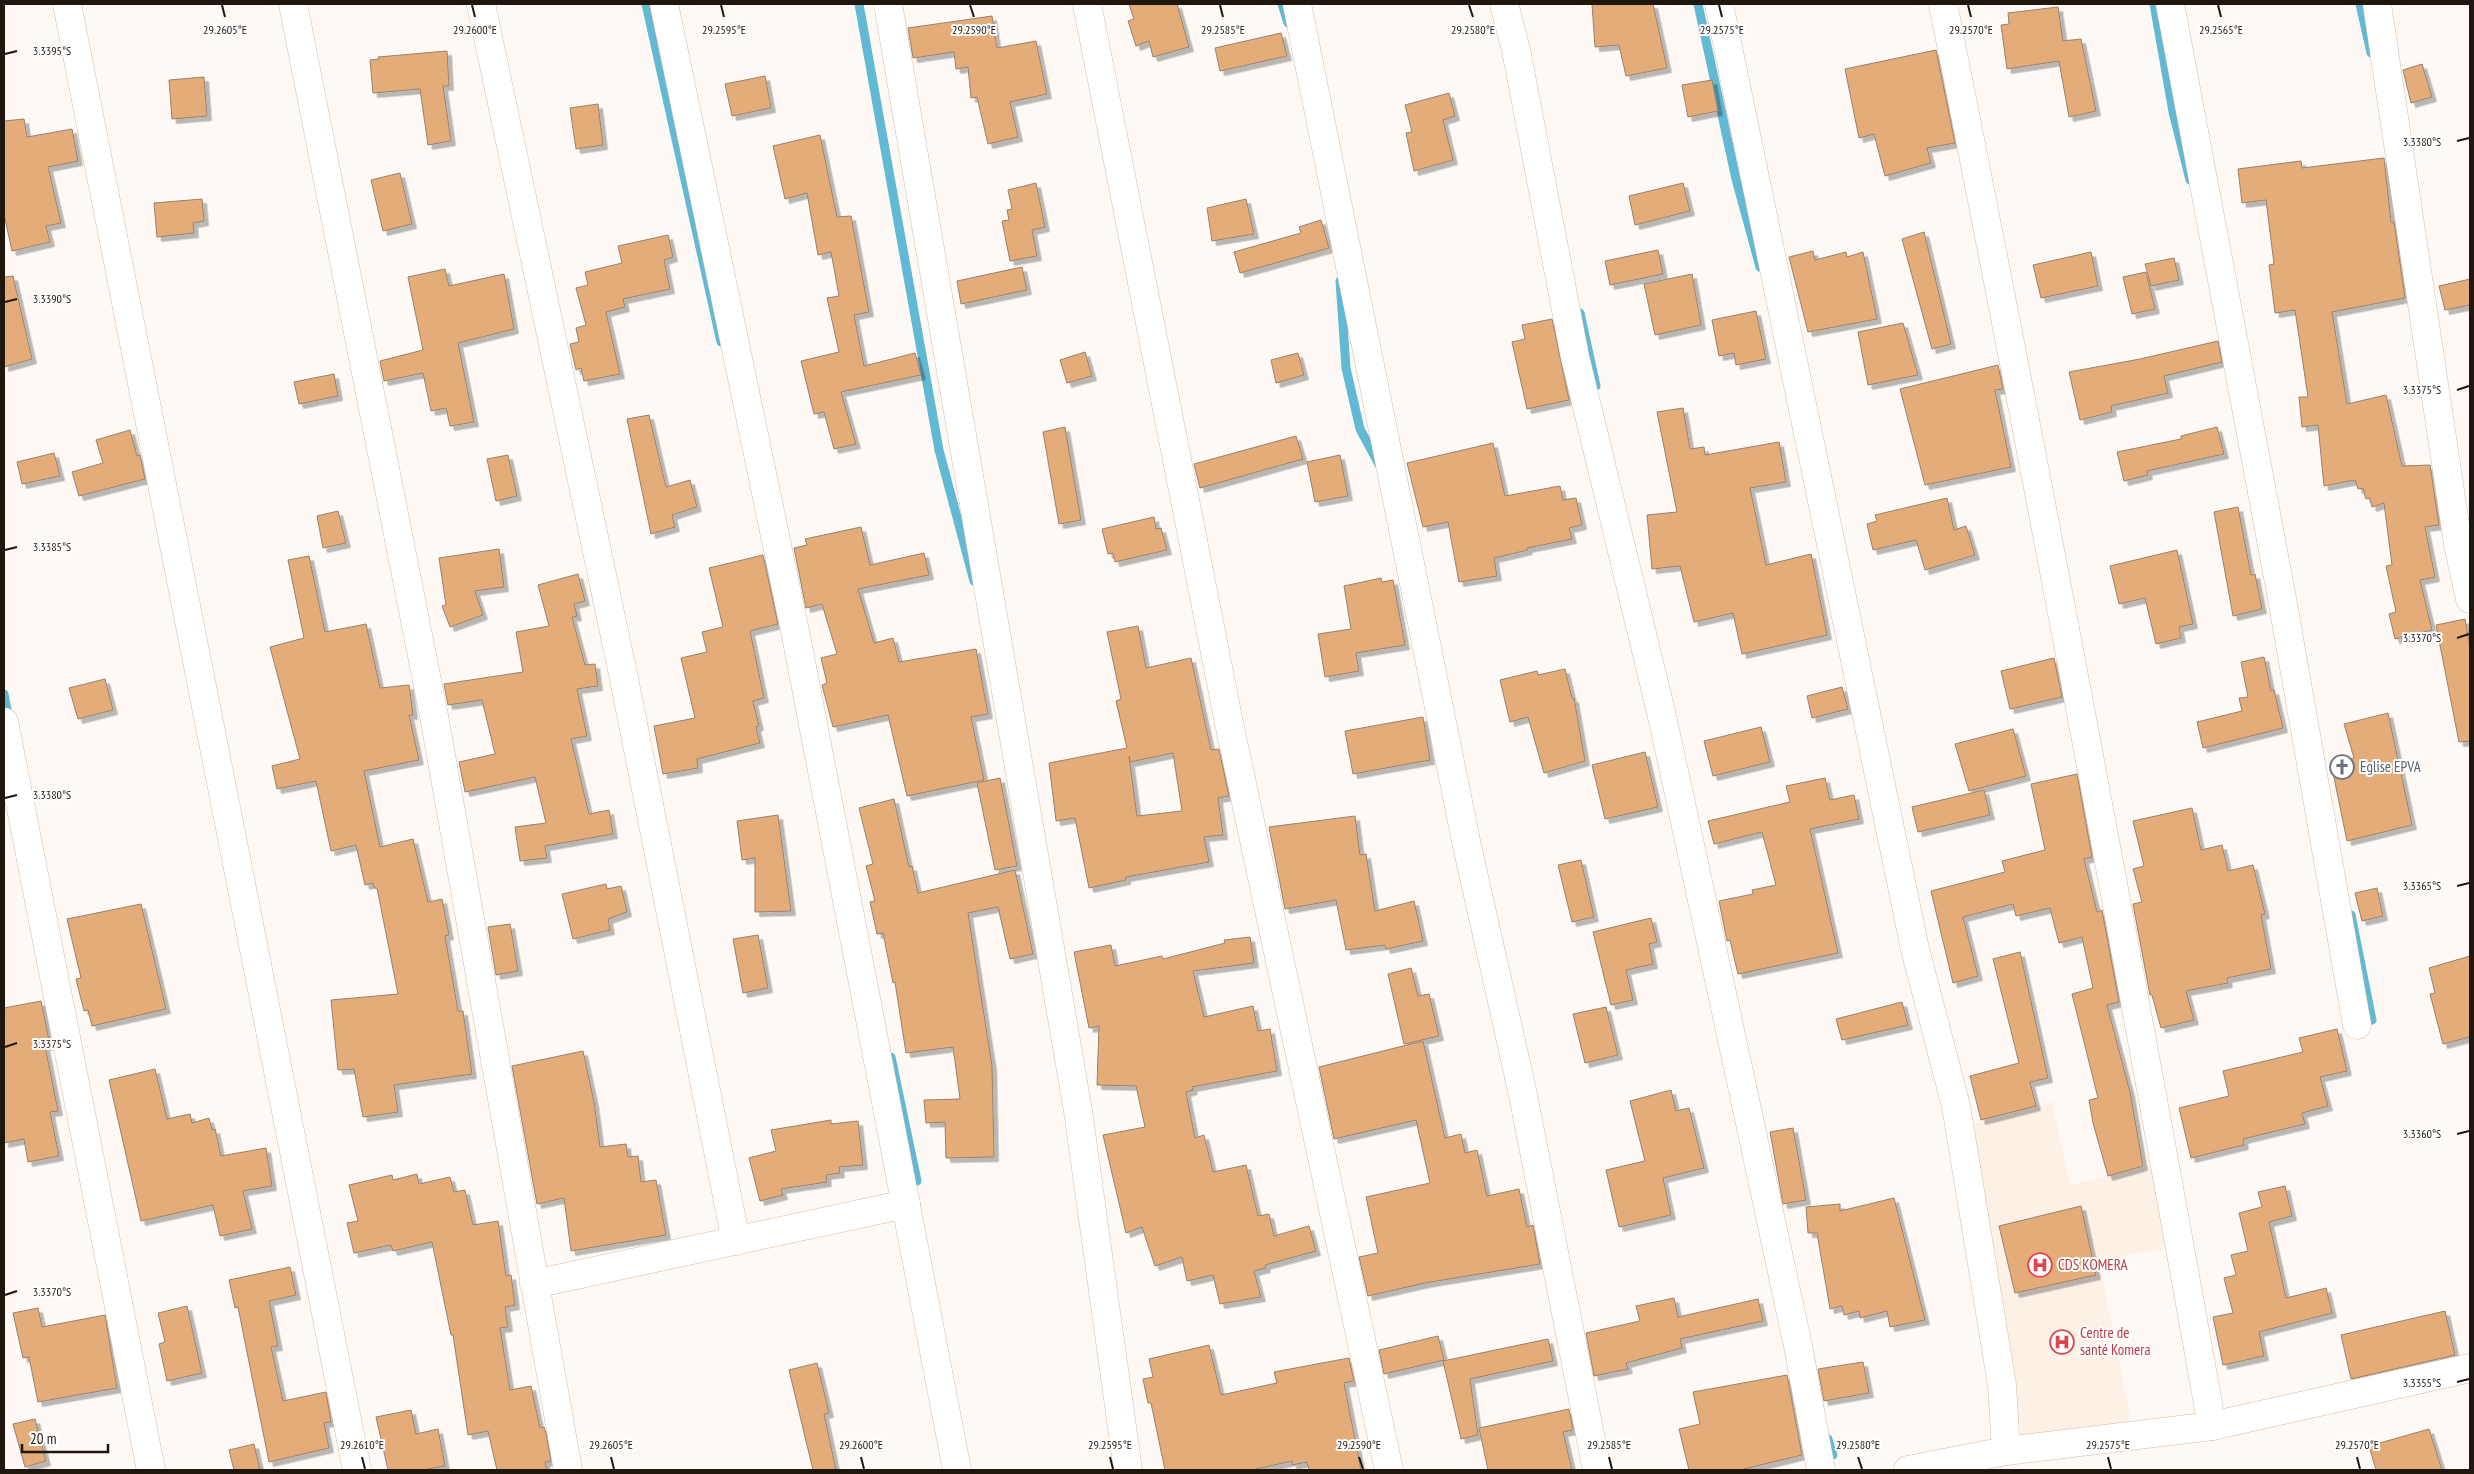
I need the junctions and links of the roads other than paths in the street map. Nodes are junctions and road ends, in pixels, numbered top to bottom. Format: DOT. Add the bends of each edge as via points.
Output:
graph roads {
  1 [pos="67,4"];
  2 [pos="293,4"];
  3 [pos="481,4"];
  4 [pos="664,4"];
  5 [pos="888,4"];
  6 [pos="1087,4"];
  7 [pos="1297,4"];
  8 [pos="1504,4"];
  9 [pos="1719,4"];
  10 [pos="1943,4"];
  11 [pos="2170,4"];
  12 [pos="2377,4"];
  13 [pos="2470,599"];
  14 [pos="4,722"];
  15 [pos="2357,1025"];
  16 [pos="906,1204"];
  17 [pos="736,1241"];
  18 [pos="534,1284"];
  19 [pos="2470,1368"];
  20 [pos="2212,1426"];
  21 [pos="2006,1451"];
  22 [pos="151,1470"];
  23 [pos="357,1470"];
  24 [pos="568,1470"];
  25 [pos="957,1470"];
  26 [pos="1128,1470"];
  27 [pos="1389,1470"];
  28 [pos="1597,1470"];
  29 [pos="1821,1470"];
  30 [pos="1908,1470"];
  1 -- 23 [label="street"];
  2 -- 18 [label="street" via="434,716"];
  3 -- 17 [label="street" via="623,674"];
  4 -- 16 [label="street" via="797,641"];
  5 -- 26 [label="street" via="1078,1111"];
  6 -- 27 [label="street" via="1229,723"];
  7 -- 28 [label="street" via="1461,817 1522,1090"];
  8 -- 29 [label="street" via="1516,50 1575,357 1683,813 1798,1346"];
  9 -- 21 [label="street" via="1915,949 1956,1106 2002,1386"];
  10 -- 20 [label="street" via="2128,952"];
  11 -- 15 [label="street" via="2282,593"];
  12 -- 13 [label="street" via="2458,544"];
  14 -- 22 [label="street"];
  16 -- 17 [label="street"];
  16 -- 25 [label="street"];
  17 -- 18 [label="street"];
  18 -- 24 [label="street"];
  19 -- 20 [label="street"];
  20 -- 21 [label="street"];
  21 -- 30 [label="street"];
}
